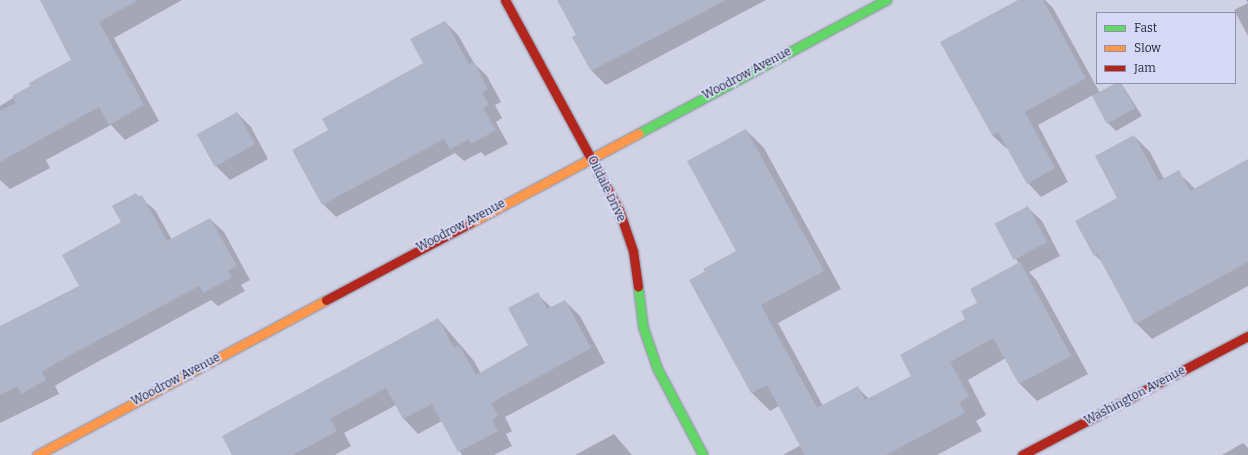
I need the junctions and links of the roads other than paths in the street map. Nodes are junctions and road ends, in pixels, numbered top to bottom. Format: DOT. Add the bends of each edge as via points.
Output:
graph roads {
  1 [pos="506,0"];
  2 [pos="886,0"];
  3 [pos="590,157"];
  4 [pos="1248,336"];
  5 [pos="37,455"];
  6 [pos="703,455"];
  7 [pos="1022,455"];
  1 -- 3 [label="street, Oildale Drive"];
  2 -- 3 [label="street, Woodrow Avenue"];
  3 -- 5 [label="street, Woodrow Avenue"];
  3 -- 6 [label="street, Oildale Drive" via="618,210 633,251 643,327 657,368"];
  4 -- 7 [label="street, Washington Avenue"];
}
